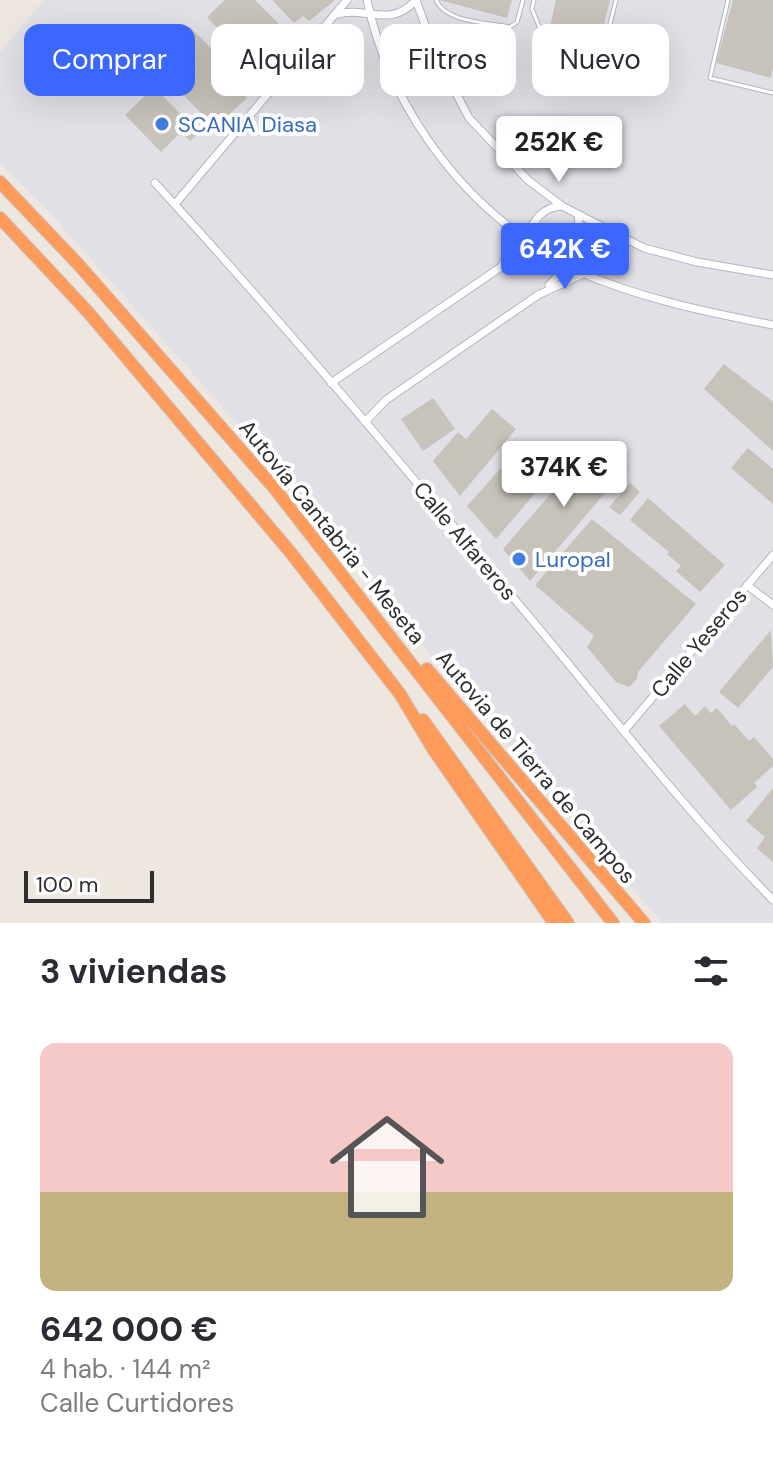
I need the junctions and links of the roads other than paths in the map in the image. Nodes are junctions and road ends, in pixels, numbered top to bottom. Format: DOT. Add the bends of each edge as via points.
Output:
graph roads {
  1 [pos="347,0"];
  2 [pos="367,0"];
  3 [pos="416,0"];
  4 [pos="436,0"];
  5 [pos="523,0"];
  6 [pos="534,0"];
  7 [pos="616,0"];
  8 [pos="728,0"];
  9 [pos="337,14"];
  10 [pos="370,14"];
  11 [pos="773,93"];
  12 [pos="0,182"];
  13 [pos="155,183"];
  14 [pos="175,204"];
  15 [pos="562,206"];
  16 [pos="578,215"];
  17 [pos="0,218"];
  18 [pos="509,227"];
  19 [pos="525,239"];
  20 [pos="565,265"];
  21 [pos="501,267"];
  22 [pos="583,274"];
  23 [pos="773,275"];
  24 [pos="538,295"];
  25 [pos="773,325"];
  26 [pos="331,383"];
  27 [pos="365,422"];
  28 [pos="275,489"];
  29 [pos="773,555"];
  30 [pos="747,585"];
  31 [pos="773,605"];
  32 [pos="400,694"];
  33 [pos="624,731"];
  34 [pos="773,900"];
  35 [pos="554,923"];
  36 [pos="568,923"];
  37 [pos="613,923"];
  38 [pos="644,923"];
  1 -- 9 [label="street"];
  2 -- 10 [label="street"];
  3 -- 10 [label="street" via="400,14"];
  3 -- 15 [label="street" via="435,53 469,118 519,173"];
  4 -- 5 [label="lane" via="454,16 510,27 517,22"];
  6 -- 7 [label="lane" via="541,31 590,48 606,40"];
  8 -- 11 [label="lane" via="710,78"];
  9 -- 10 [label="street"];
  9 -- 14 [label="street"];
  10 -- 18 [label="street" via="393,81 431,145"];
  12 -- 28 [label="highway, Autovía Cantabria - Meseta"];
  13 -- 14 [label="street, Calle Alfareros"];
  14 -- 26 [label="street, Calle Alfareros"];
  15 -- 16 [label="street"];
  15 -- 19 [label="street" via="543,211"];
  16 -- 20 [label="street" via="580,230"];
  16 -- 23 [label="street" via="644,248"];
  17 -- 32 [label="highway, Autovía Cantabria - Meseta" via="88,312 271,529"];
  18 -- 19 [label="street"];
  18 -- 21 [label="street" via="513,246"];
  19 -- 20 [label="street"];
  19 -- 21 [label="street"];
  20 -- 22 [label="street"];
  20 -- 24 [label="street"];
  21 -- 26 [label="street"];
  22 -- 24 [label="street"];
  22 -- 25 [label="street" via="634,294"];
  24 -- 27 [label="street" via="386,400"];
  26 -- 27 [label="street, Calle Alfareros"];
  27 -- 33 [label="street, Calle Alfareros"];
  28 -- 37 [label="highway, Autovía Cantabria - Meseta"];
  28 -- 38 [label="highway, Autovia de Tierra de Campos"];
  29 -- 30 [label="street, Calle Yeseros"];
  30 -- 31 [label="street"];
  30 -- 33 [label="street, Calle Yeseros"];
  32 -- 35 [label="highway, Autovía Cantabria - Meseta"];
  32 -- 36 [label="highway" via="445,748"];
  33 -- 34 [label="street, Calle Alfareros"];
}
